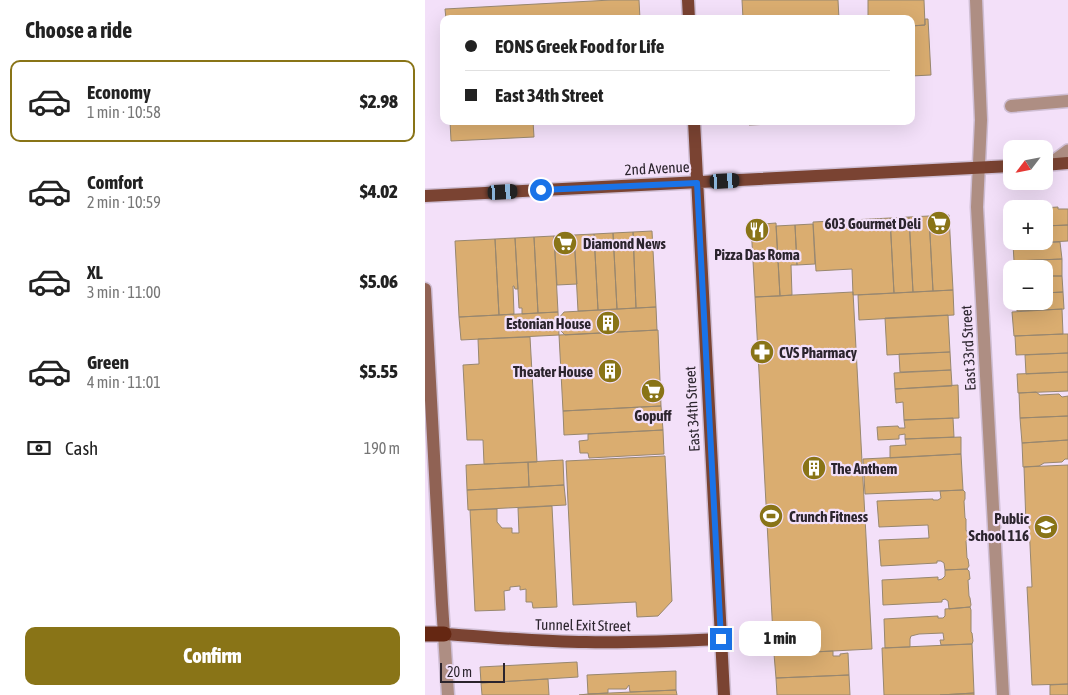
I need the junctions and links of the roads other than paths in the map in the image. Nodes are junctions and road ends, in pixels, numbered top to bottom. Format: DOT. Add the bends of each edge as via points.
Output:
graph roads {
  1 [pos="688,0"];
  2 [pos="976,0"];
  3 [pos="689,15"];
  4 [pos="1068,101"];
  5 [pos="1011,106"];
  6 [pos="694,125"];
  7 [pos="1068,150"];
  8 [pos="1053,160"];
  9 [pos="1068,163"];
  10 [pos="1053,164"];
  11 [pos="1003,166"];
  12 [pos="979,168"];
  13 [pos="697,183"];
  14 [pos="425,196"];
  15 [pos="425,289"];
  16 [pos="425,634"];
  17 [pos="445,634"];
  18 [pos="721,639"];
  19 [pos="448,695"];
  20 [pos="724,695"];
  21 [pos="1003,695"];
  1 -- 3 [label="main road"];
  2 -- 12 [label="street, East 33rd Street" via="981,120"];
  4 -- 5 [label="street"];
  6 -- 13 [label="main road, East 34th Street"];
  7 -- 8 [label="lane"];
  9 -- 10 [label="main road"];
  11 -- 12 [label="main road, 2nd Avenue"];
  12 -- 13 [label="main road, 2nd Avenue"];
  12 -- 21 [label="street, East 33rd Street" via="977,207"];
  13 -- 14 [label="main road, 2nd Avenue"];
  13 -- 18 [label="main road, East 34th Street"];
  15 -- 17 [label="main road"];
  16 -- 17 [label="highway"];
  17 -- 18 [label="main road, Tunnel Exit Street" via="586,642"];
  17 -- 19 [label="street"];
  18 -- 20 [label="main road, East 34th Street"];
}
